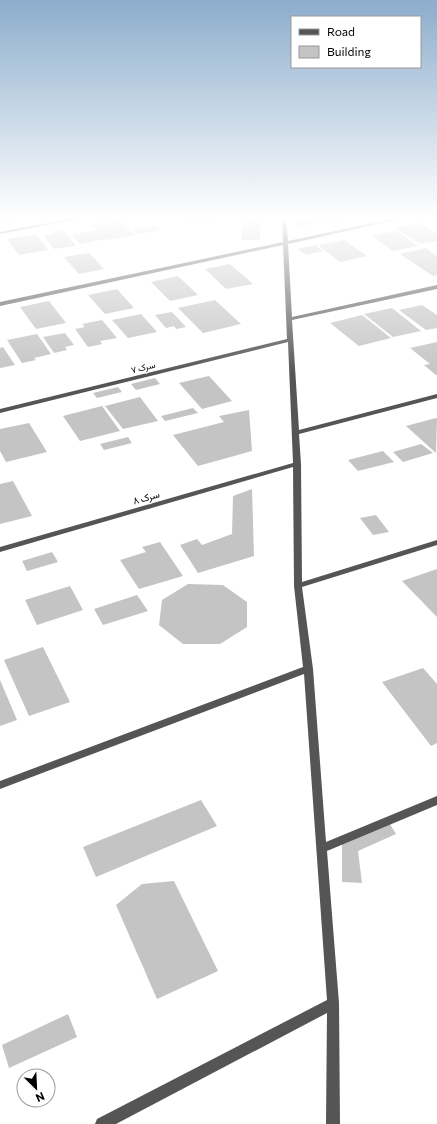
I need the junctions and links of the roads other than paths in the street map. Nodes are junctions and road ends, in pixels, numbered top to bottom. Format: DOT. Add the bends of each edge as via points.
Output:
graph roads {
  1 [pos="159,270"];
  2 [pos="286,270"];
  3 [pos="437,287"];
  4 [pos="0,304"];
  5 [pos="289,319"];
  6 [pos="290,340"];
  7 [pos="437,396"];
  8 [pos="0,411"];
  9 [pos="296,432"];
  10 [pos="297,464"];
  11 [pos="437,542"];
  12 [pos="0,550"];
  13 [pos="298,586"];
  14 [pos="308,668"];
  15 [pos="0,785"];
  16 [pos="437,800"];
  17 [pos="321,849"];
  18 [pos="333,1002"];
  19 [pos="102,1124"];
  20 [pos="333,1124"];
  1 -- 4 [label="street"];
  2 -- 5 [label="street"];
  3 -- 5 [label="street"];
  5 -- 6 [label="street"];
  6 -- 8 [label="street, سرک ۷"];
  6 -- 9 [label="street"];
  7 -- 9 [label="street"];
  9 -- 10 [label="street"];
  10 -- 12 [label="street, سرک ۸"];
  10 -- 13 [label="street"];
  11 -- 13 [label="street"];
  13 -- 14 [label="street"];
  14 -- 15 [label="street"];
  14 -- 17 [label="street"];
  16 -- 17 [label="street"];
  17 -- 18 [label="street"];
  18 -- 19 [label="street"];
  18 -- 20 [label="street"];
}
